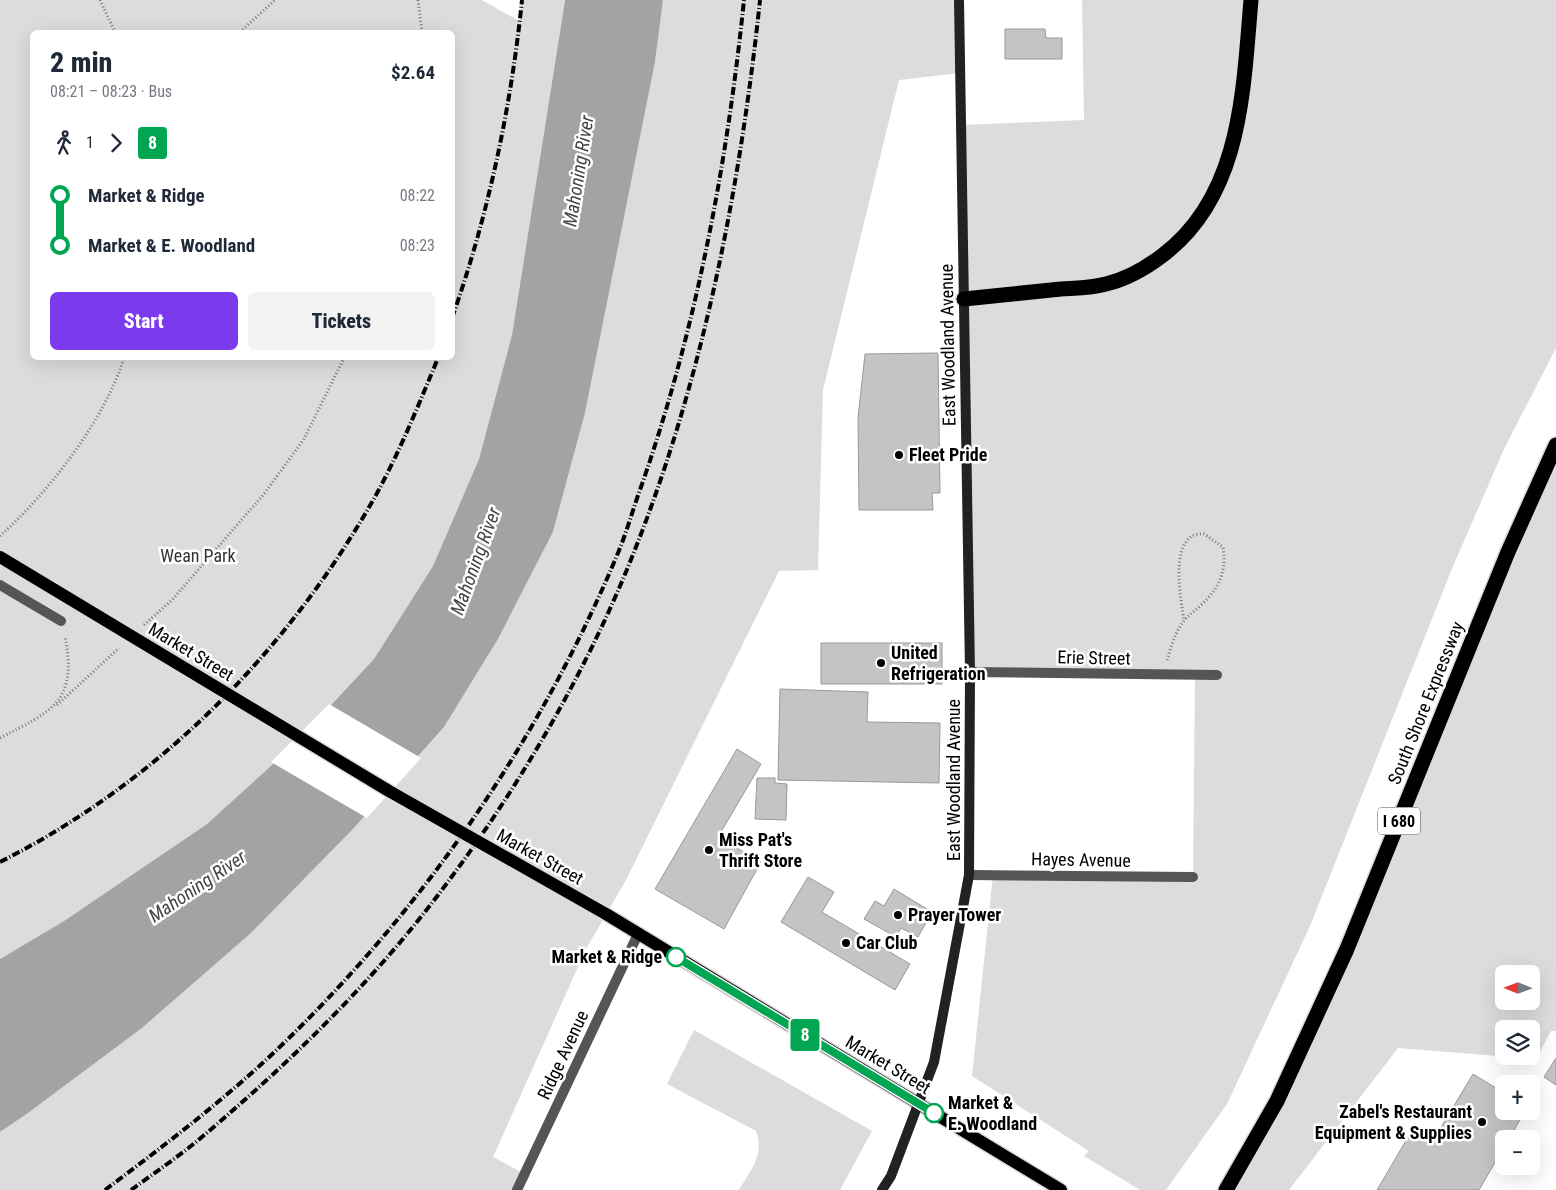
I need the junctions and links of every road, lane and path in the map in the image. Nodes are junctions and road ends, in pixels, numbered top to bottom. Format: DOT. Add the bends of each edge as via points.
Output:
graph roads {
  1 [pos="100,0"];
  2 [pos="275,0"];
  3 [pos="418,0"];
  4 [pos="959,0"];
  5 [pos="1252,0"];
  6 [pos="114,30"];
  7 [pos="242,30"];
  8 [pos="422,30"];
  9 [pos="964,299"];
  10 [pos="123,360"];
  11 [pos="343,360"];
  12 [pos="1556,445"];
  13 [pos="0,536"];
  14 [pos="0,557"];
  15 [pos="0,585"];
  16 [pos="1184,620"];
  17 [pos="61,621"];
  18 [pos="143,626"];
  19 [pos="122,646"];
  20 [pos="970,672"];
  21 [pos="1162,675"];
  22 [pos="1217,676"];
  23 [pos="57,704"];
  24 [pos="0,738"];
  25 [pos="970,875"];
  26 [pos="1193,878"];
  27 [pos="638,934"];
  28 [pos="919,1104"];
  29 [pos="517,1190"];
  30 [pos="882,1190"];
  31 [pos="1061,1190"];
  32 [pos="1226,1190"];
  1 -- 6 [label="path"];
  2 -- 7 [label="path"];
  3 -- 8 [label="path"];
  4 -- 9 [label="main road, East Woodland Avenue"];
  5 -- 9 [label="highway" via="1235,139 1221,183 1195,226 1176,246 1150,266 1105,285"];
  9 -- 20 [label="main road, East Woodland Avenue"];
  10 -- 13 [label="path" via="101,410 77,446 47,486"];
  11 -- 18 [label="path" via="304,439 264,494 172,600"];
  12 -- 32 [label="highway, South Shore Expressway / I 680" via="1508,552 1348,949 1277,1102"];
  14 -- 27 [label="main road, Market Street, bridge" via="388,791"];
  15 -- 17 [label="street"];
  16 -- 16 [label="path" via="1216,587 1226,563 1223,547 1204,534 1193,536 1181,553 1180,594"];
  16 -- 21 [label="path"];
  17 -- 23 [label="path" via="69,656 68,676"];
  19 -- 23 [label="path"];
  20 -- 21 [label="street, Erie Street"];
  20 -- 25 [label="main road, East Woodland Avenue"];
  21 -- 22 [label="street, Erie Street"];
  23 -- 24 [label="path"];
  25 -- 26 [label="street, Hayes Avenue"];
  25 -- 28 [label="main road, East Woodland Avenue" via="934,1062"];
  27 -- 28 [label="main road, Market Street"];
  27 -- 29 [label="street, Ridge Avenue"];
  28 -- 30 [label="main road, East Woodland Avenue" via="891,1176"];
  28 -- 31 [label="main road, Market Street"];
}
